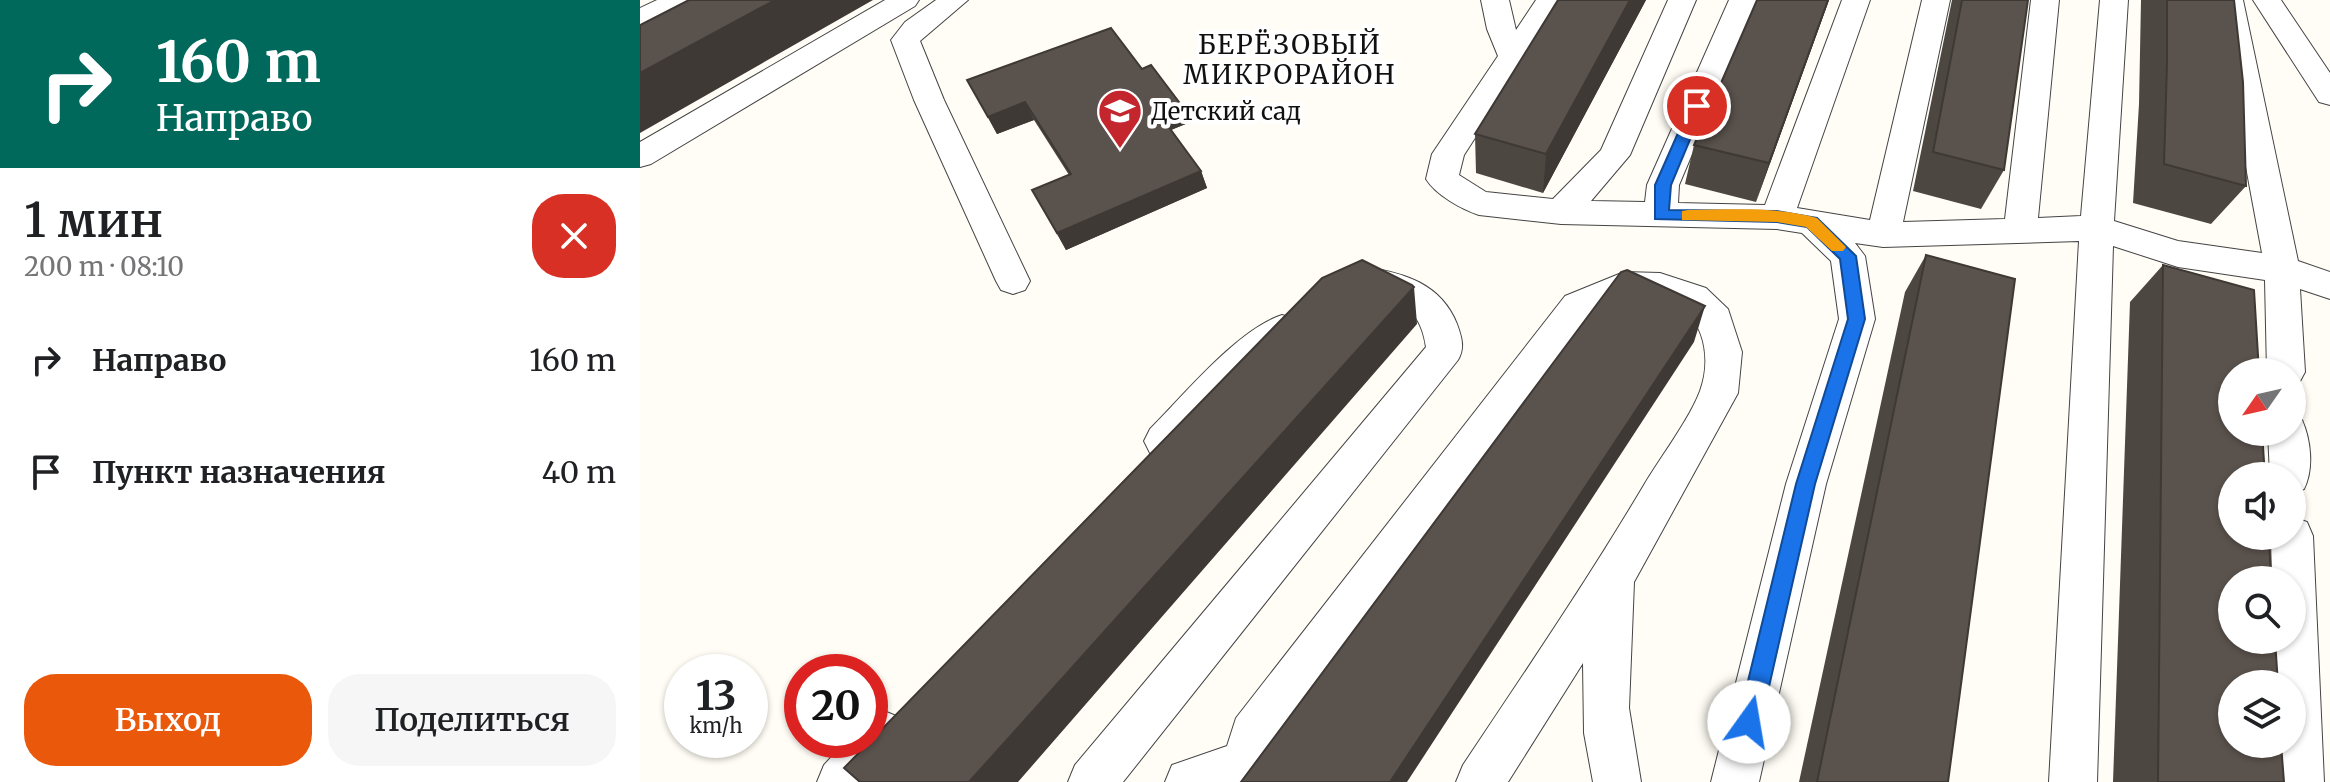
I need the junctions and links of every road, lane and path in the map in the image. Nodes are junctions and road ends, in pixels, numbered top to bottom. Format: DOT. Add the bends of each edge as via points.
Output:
graph roads {
  1 [pos="678,0"];
  2 [pos="905,0"];
  3 [pos="954,0"];
  4 [pos="1495,0"];
  5 [pos="1550,0"];
  6 [pos="1682,0"];
  7 [pos="1743,0"];
  8 [pos="1856,0"];
  9 [pos="1936,0"];
  10 [pos="2045,0"];
  11 [pos="2114,0"];
  12 [pos="2229,0"];
  13 [pos="2267,0"];
  14 [pos="640,19"];
  15 [pos="1513,56"];
  16 [pos="2330,95"];
  17 [pos="640,156"];
  18 [pos="1561,212"];
  19 [pos="1661,215"];
  20 [pos="1794,220"];
  21 [pos="2097,228"];
  22 [pos="2020,230"];
  23 [pos="1883,235"];
  24 [pos="2282,269"];
  25 [pos="1013,281"];
  26 [pos="2330,286"];
  27 [pos="2285,358"];
  28 [pos="1140,467"];
  29 [pos="2292,550"];
  30 [pos="1613,577"];
  31 [pos="910,707"];
  32 [pos="1246,773"];
  33 [pos="841,782"];
  34 [pos="1092,782"];
  35 [pos="1189,782"];
  36 [pos="1480,782"];
  37 [pos="1617,782"];
  38 [pos="1735,782"];
  39 [pos="2073,782"];
  40 [pos="2300,782"];
  1 -- 14 [label="street"];
  2 -- 17 [label="street"];
  3 -- 25 [label="street" via="905,40"];
  4 -- 15 [label="street"];
  5 -- 15 [label="street"];
  6 -- 18 [label="street" via="1614,155"];
  7 -- 19 [label="street" via="1663,185"];
  8 -- 20 [label="street"];
  9 -- 23 [label="street"];
  10 -- 22 [label="street"];
  11 -- 21 [label="street"];
  12 -- 24 [label="street"];
  13 -- 16 [label="street"];
  15 -- 18 [label="street" via="1448,154 1442,179 1479,203"];
  18 -- 19 [label="street"];
  19 -- 20 [label="street"];
  20 -- 23 [label="street"];
  20 -- 38 [label="street" via="1848,256 1857,319 1806,484"];
  21 -- 22 [label="street"];
  21 -- 24 [label="street" via="2178,254"];
  21 -- 39 [label="street"];
  22 -- 23 [label="street"];
  24 -- 26 [label="street"];
  24 -- 27 [label="street"];
  28 -- 34 [label="street" via="1238,364 1321,300 1363,280 1389,283 1423,300 1443,326 1445,350"];
  29 -- 40 [label="street"];
  30 -- 32 [label="street" via="1719,393 1724,352 1715,319 1693,298 1660,286 1624,285 1578,306 1253,735"];
  30 -- 36 [label="street"];
  30 -- 37 [label="street" via="1607,684 1609,754"];
  31 -- 33 [label="street"];
  32 -- 35 [label="street"];
}
